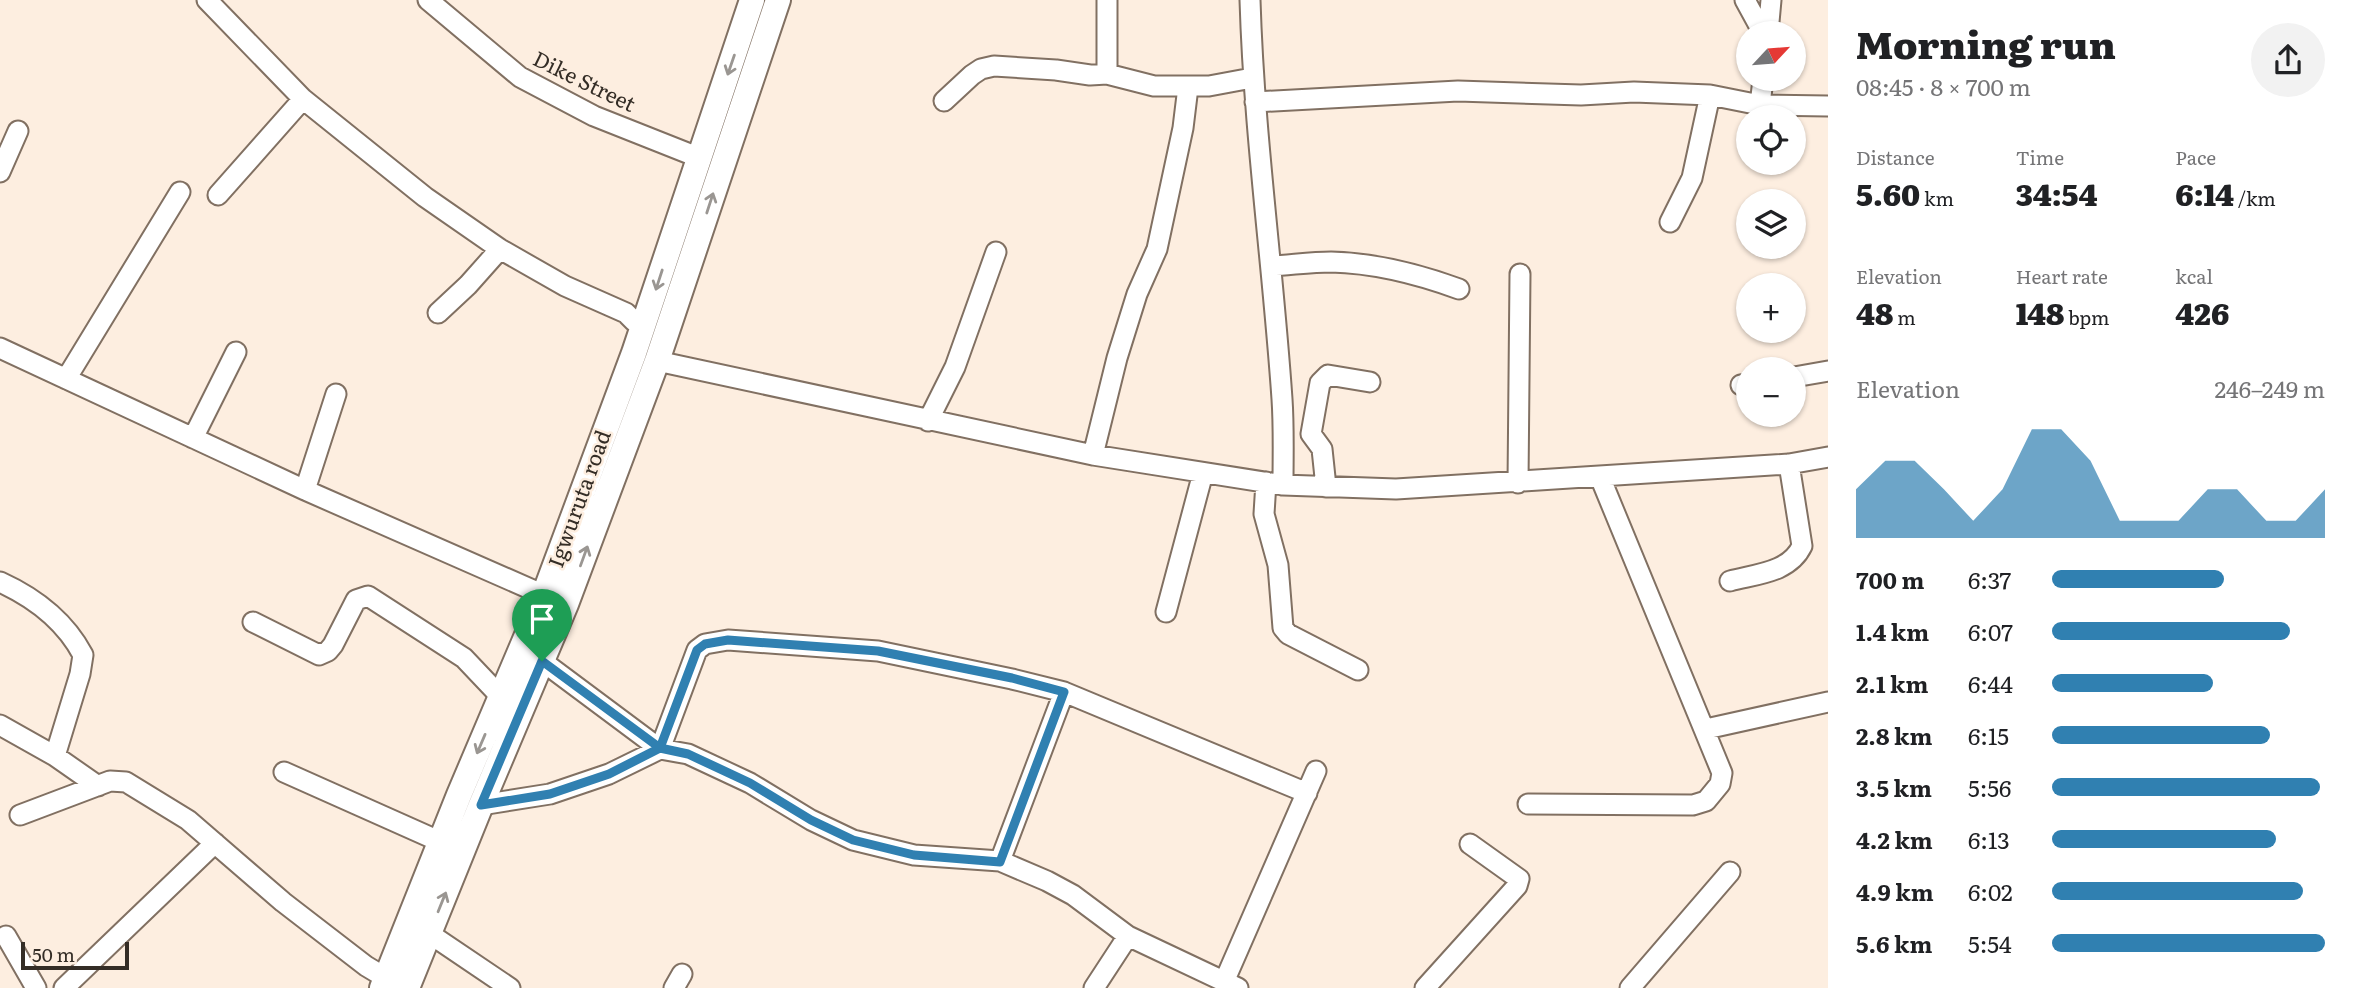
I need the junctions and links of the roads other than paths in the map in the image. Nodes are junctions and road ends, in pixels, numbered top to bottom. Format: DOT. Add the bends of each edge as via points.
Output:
graph roads {
  1 [pos="207,0"];
  2 [pos="428,0"];
  3 [pos="752,0"];
  4 [pos="778,0"];
  5 [pos="1107,0"];
  6 [pos="1250,0"];
  7 [pos="1745,0"];
  8 [pos="1771,0"];
  9 [pos="1758,21"];
  10 [pos="1768,21"];
  11 [pos="1107,74"];
  12 [pos="1252,78"];
  13 [pos="1188,87"];
  14 [pos="1762,91"];
  15 [pos="1710,95"];
  16 [pos="303,99"];
  17 [pos="944,101"];
  18 [pos="1255,102"];
  19 [pos="1760,105"];
  20 [pos="1806,106"];
  21 [pos="1828,106"];
  22 [pos="18,131"];
  23 [pos="700,158"];
  24 [pos="0,172"];
  25 [pos="180,191"];
  26 [pos="218,195"];
  27 [pos="1670,222"];
  28 [pos="500,249"];
  29 [pos="996,252"];
  30 [pos="1271,266"];
  31 [pos="1520,274"];
  32 [pos="1458,289"];
  33 [pos="438,313"];
  34 [pos="644,325"];
  35 [pos="0,348"];
  36 [pos="236,352"];
  37 [pos="657,361"];
  38 [pos="1828,371"];
  39 [pos="1806,375"];
  40 [pos="66,379"];
  41 [pos="1370,382"];
  42 [pos="336,394"];
  43 [pos="928,421"];
  44 [pos="193,438"];
  45 [pos="1093,455"];
  46 [pos="1828,457"];
  47 [pos="1789,464"];
  48 [pos="1203,473"];
  49 [pos="1600,477"];
  50 [pos="1275,483"];
  51 [pos="1518,483"];
  52 [pos="1326,486"];
  53 [pos="305,490"];
  54 [pos="1730,580"];
  55 [pos="0,582"];
  56 [pos="544,595"];
  57 [pos="1166,612"];
  58 [pos="253,622"];
  59 [pos="542,661"];
  60 [pos="1358,670"];
  61 [pos="1064,692"];
  62 [pos="501,697"];
  63 [pos="1828,702"];
  64 [pos="0,725"];
  65 [pos="1706,729"];
  66 [pos="660,748"];
  67 [pos="55,756"];
  68 [pos="1316,771"];
  69 [pos="284,772"];
  70 [pos="98,786"];
  71 [pos="1307,793"];
  72 [pos="1528,804"];
  73 [pos="481,805"];
  74 [pos="20,815"];
  75 [pos="441,842"];
  76 [pos="215,843"];
  77 [pos="1469,844"];
  78 [pos="1000,862"];
  79 [pos="1730,872"];
  80 [pos="430,934"];
  81 [pos="6,936"];
  82 [pos="1128,936"];
  83 [pos="392,985"];
  84 [pos="1231,985"];
  85 [pos="36,988"];
  86 [pos="64,988"];
  87 [pos="510,988"];
  88 [pos="1094,988"];
  89 [pos="1425,988"];
  90 [pos="1630,988"];
  1 -- 16 [label="street"];
  2 -- 23 [label="street, Dike Street" via="520,77 594,116"];
  3 -- 23 [label="main road, Igwuruta road, one-way"];
  37 -- 4 [label="main road, Igwuruta road, one-way"];
  5 -- 11 [label="street"];
  6 -- 12 [label="street"];
  7 -- 9 [label="street"];
  8 -- 10 [label="street"];
  11 -- 13 [label="street" via="1154,86"];
  11 -- 17 [label="street" via="994,66 972,75"];
  12 -- 13 [label="street"];
  12 -- 18 [label="street"];
  13 -- 45 [label="street" via="1157,249 1117,358"];
  14 -- 19 [label="street"];
  15 -- 18 [label="street" via="1458,91"];
  15 -- 19 [label="street"];
  15 -- 27 [label="street" via="1692,178"];
  16 -- 26 [label="street"];
  16 -- 28 [label="street" via="425,197"];
  18 -- 30 [label="street"];
  20 -- 21 [label="street"];
  22 -- 24 [label="street"];
  23 -- 34 [label="main road, Igwuruta road, one-way"];
  25 -- 40 [label="street"];
  28 -- 33 [label="street"];
  28 -- 34 [label="street"];
  29 -- 43 [label="street" via="955,367"];
  30 -- 32 [label="street" via="1372,265 1422,275"];
  30 -- 50 [label="street" via="1282,402"];
  31 -- 51 [label="street"];
  34 -- 56 [label="main road, Igwuruta road"];
  35 -- 40 [label="street"];
  36 -- 44 [label="street"];
  37 -- 43 [label="street"];
  59 -- 37 [label="main road, Igwuruta road, one-way"];
  38 -- 39 [label="street"];
  40 -- 44 [label="street"];
  41 -- 52 [label="street" via="1328,375 1320,383 1311,433 1322,449"];
  42 -- 53 [label="street"];
  43 -- 45 [label="street"];
  44 -- 53 [label="street"];
  45 -- 48 [label="street"];
  46 -- 47 [label="street"];
  47 -- 49 [label="street"];
  47 -- 54 [label="street" via="1802,546 1796,559 1783,567"];
  48 -- 50 [label="street"];
  48 -- 57 [label="street"];
  49 -- 51 [label="street"];
  49 -- 65 [label="street"];
  50 -- 52 [label="street"];
  50 -- 60 [label="street" via="1264,514 1278,565 1283,628"];
  51 -- 52 [label="street" via="1396,489"];
  53 -- 56 [label="street"];
  55 -- 67 [label="street" via="54,615 83,655"];
  56 -- 62 [label="main road, Igwuruta road"];
  58 -- 62 [label="street" via="318,654 333,645 356,600 368,597 464,657"];
  59 -- 66 [label="street"];
  59 -- 73 [label="main road, Igwuruta road"];
  61 -- 66 [label="street" via="878,651 728,640 697,650"];
  61 -- 71 [label="street"];
  61 -- 78 [label="street"];
  62 -- 75 [label="main road, Igwuruta road, one-way"];
  63 -- 65 [label="street"];
  64 -- 67 [label="street"];
  65 -- 72 [label="street" via="1722,773 1720,784 1706,801 1681,807"];
  66 -- 73 [label="street" via="609,774 550,794"];
  66 -- 78 [label="street" via="713,765 853,840 914,855"];
  67 -- 70 [label="street"];
  68 -- 71 [label="street"];
  69 -- 75 [label="street"];
  70 -- 74 [label="street"];
  70 -- 76 [label="street" via="126,782 188,820"];
  71 -- 84 [label="street"];
  80 -- 73 [label="main road, Igwuruta road, one-way"];
  75 -- 83 [label="main road, Igwuruta road"];
  76 -- 83 [label="street" via="282,902"];
  76 -- 86 [label="street"];
  77 -- 89 [label="street" via="1513,873 1519,879 1517,886"];
  78 -- 82 [label="street" via="1073,895"];
  79 -- 90 [label="street"];
  80 -- 83 [label="main road, Igwuruta road"];
  80 -- 87 [label="street"];
  81 -- 85 [label="street"];
  82 -- 84 [label="street"];
  82 -- 88 [label="street"];
}
